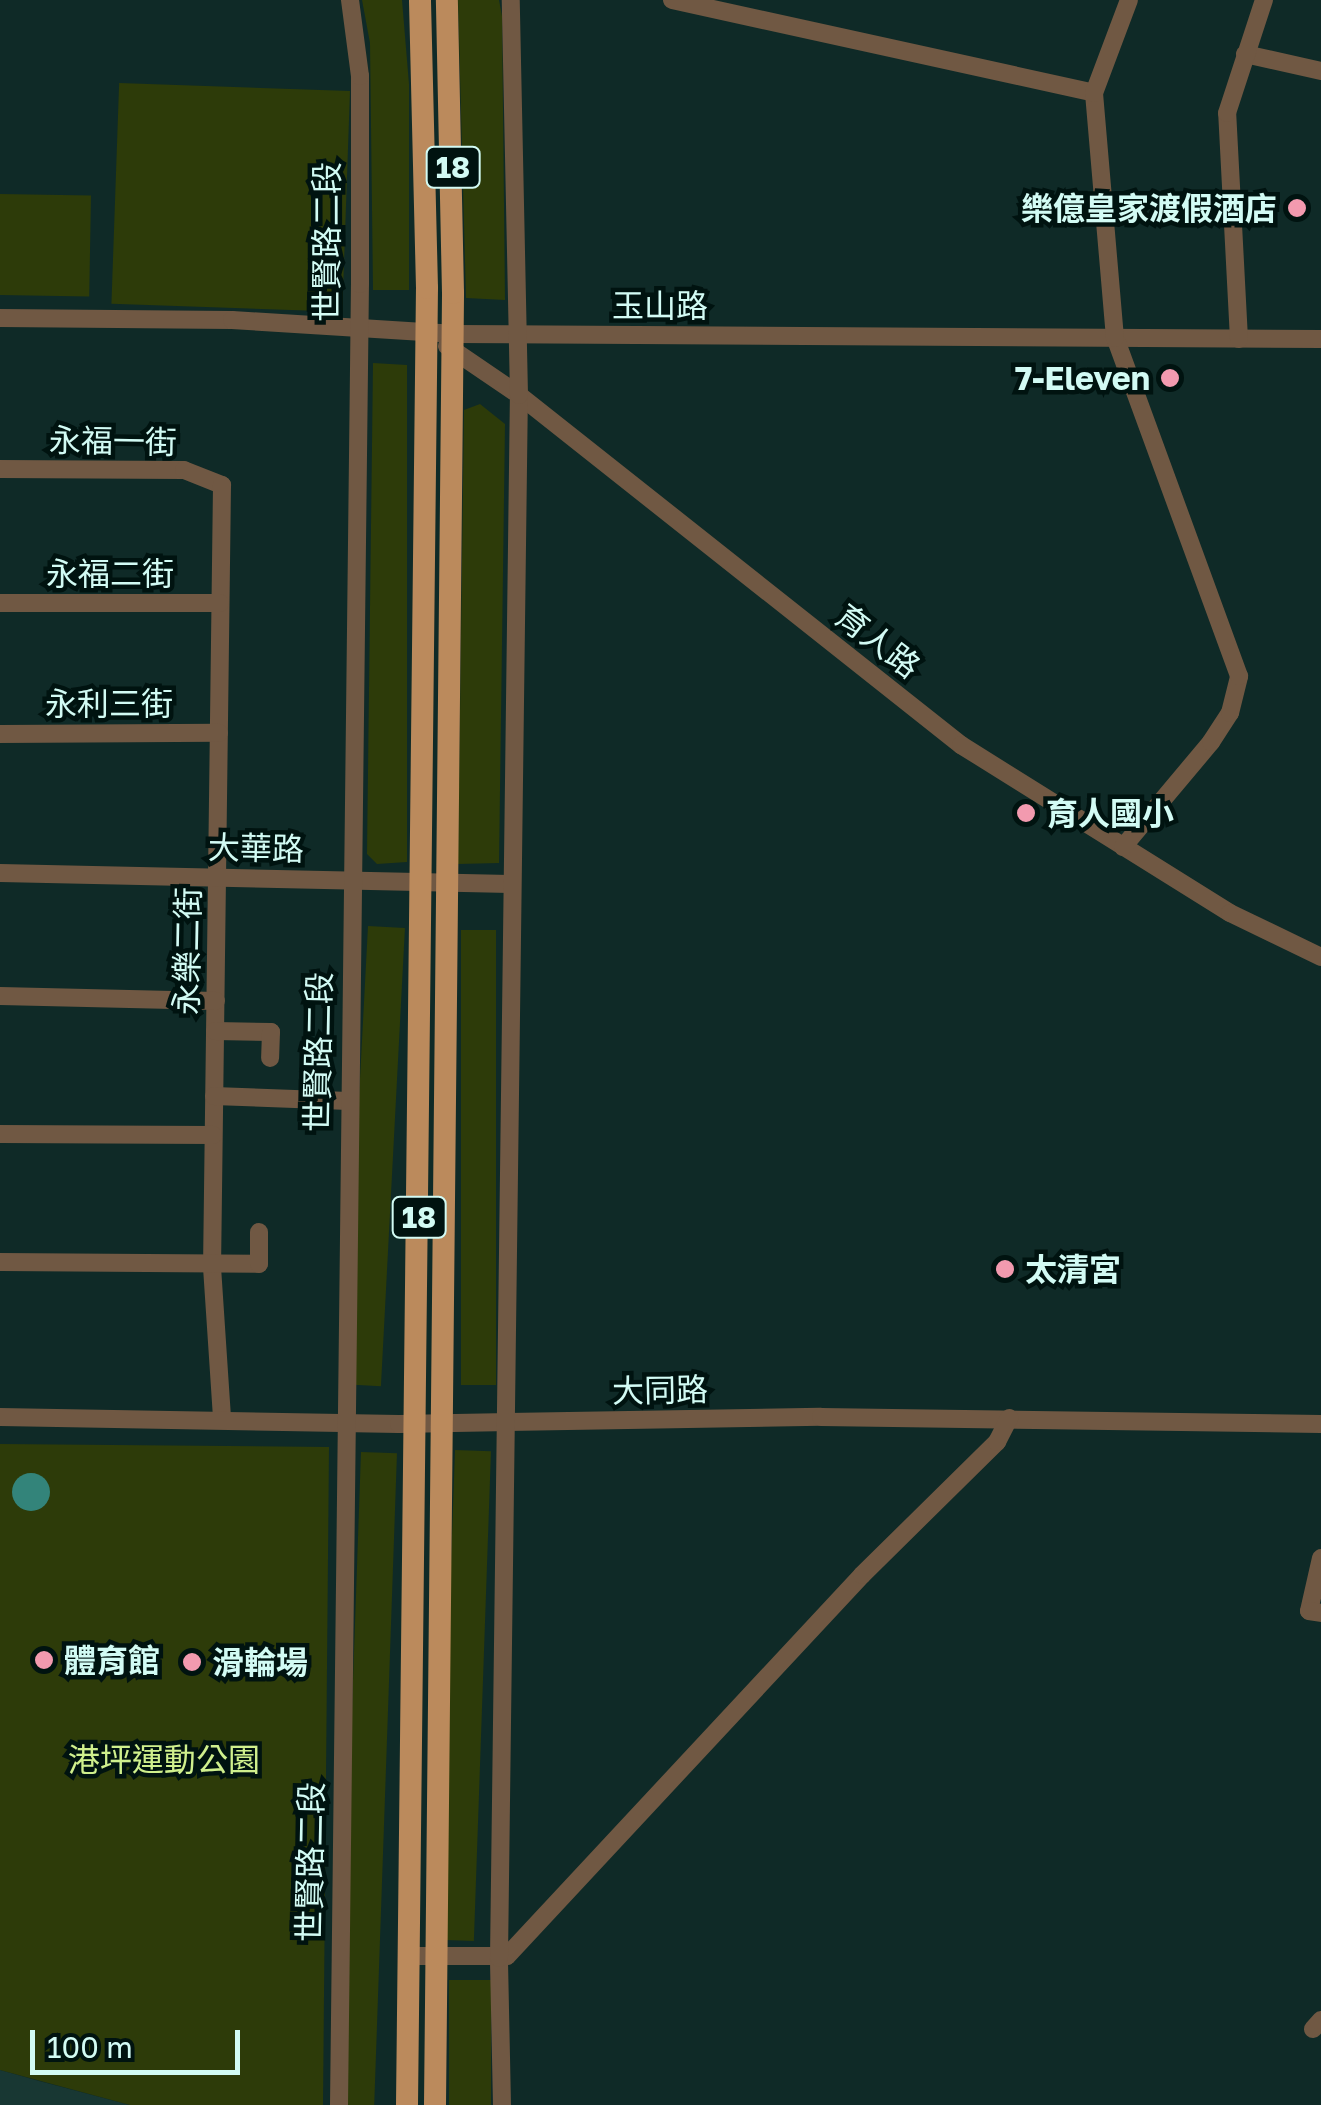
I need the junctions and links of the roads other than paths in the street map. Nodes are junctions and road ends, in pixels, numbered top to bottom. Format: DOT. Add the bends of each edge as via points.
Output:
graph roads {
  1 [pos="350,0"];
  2 [pos="420,0"];
  3 [pos="448,0"];
  4 [pos="511,0"];
  5 [pos="672,0"];
  6 [pos="1128,0"];
  7 [pos="1264,0"];
  8 [pos="1245,54"];
  9 [pos="1321,72"];
  10 [pos="1094,93"];
  11 [pos="0,318"];
  12 [pos="359,328"];
  13 [pos="426,330"];
  14 [pos="518,334"];
  15 [pos="1116,338"];
  16 [pos="1239,339"];
  17 [pos="1321,339"];
  18 [pos="452,342"];
  19 [pos="519,395"];
  20 [pos="0,469"];
  21 [pos="222,486"];
  22 [pos="0,603"];
  23 [pos="220,603"];
  24 [pos="219,733"];
  25 [pos="0,734"];
  26 [pos="1123,847"];
  27 [pos="0,873"];
  28 [pos="218,877"];
  29 [pos="353,880"];
  30 [pos="416,881"];
  31 [pos="445,882"];
  32 [pos="511,884"];
  33 [pos="1321,957"];
  34 [pos="0,996"];
  35 [pos="216,1001"];
  36 [pos="215,1031"];
  37 [pos="270,1058"];
  38 [pos="214,1096"];
  39 [pos="350,1101"];
  40 [pos="0,1134"];
  41 [pos="213,1135"];
  42 [pos="258,1232"];
  43 [pos="0,1262"];
  44 [pos="212,1267"];
  45 [pos="0,1417"];
  46 [pos="222,1418"];
  47 [pos="1009,1418"];
  48 [pos="507,1422"];
  49 [pos="346,1423"];
  50 [pos="428,1424"];
  51 [pos="1321,1424"];
  52 [pos="1321,1558"];
  53 [pos="1321,1613"];
  54 [pos="408,1956"];
  55 [pos="434,1957"];
  56 [pos="499,1958"];
  57 [pos="340,2105"];
  58 [pos="407,2105"];
  59 [pos="435,2105"];
  60 [pos="502,2105"];
  1 -- 12 [label="street, 世賢路二段" via="360,76"];
  2 -- 13 [label="main road, 18" via="427,94"];
  3 -- 18 [label="main road, 18"];
  4 -- 14 [label="street"];
  5 -- 10 [label="street"];
  6 -- 10 [label="street"];
  7 -- 8 [label="street"];
  8 -- 9 [label="street"];
  8 -- 16 [label="street" via="1227,112"];
  10 -- 15 [label="street"];
  11 -- 12 [label="street"];
  12 -- 13 [label="street"];
  12 -- 29 [label="street, 世賢路二段"];
  13 -- 18 [label="street, 育人路"];
  13 -- 30 [label="main road, 18"];
  14 -- 15 [label="street, 玉山路"];
  14 -- 18 [label="street, 玉山路"];
  14 -- 19 [label="street"];
  15 -- 16 [label="street, 玉山路"];
  15 -- 26 [label="street" via="1239,676 1220,728"];
  16 -- 17 [label="street, 玉山路"];
  18 -- 19 [label="street, 育人路"];
  18 -- 31 [label="main road, 18"];
  19 -- 26 [label="street, 育人路" via="962,745"];
  19 -- 32 [label="street"];
  20 -- 21 [label="street, 永福一街" via="184,470"];
  21 -- 23 [label="street, 永樂二街"];
  22 -- 23 [label="street, 永福二街"];
  23 -- 24 [label="street, 永樂二街"];
  24 -- 25 [label="street, 永利三街"];
  24 -- 28 [label="street, 永樂二街"];
  26 -- 33 [label="street, 育人路" via="1230,913"];
  27 -- 28 [label="street, 大華路"];
  28 -- 29 [label="street, 大華路"];
  28 -- 35 [label="street, 永樂二街"];
  29 -- 30 [label="street, 大華路"];
  29 -- 39 [label="street, 世賢路二段"];
  30 -- 31 [label="street, 大華路"];
  30 -- 50 [label="main road, 18"];
  31 -- 32 [label="street, 大華路"];
  31 -- 50 [label="main road, 18"];
  32 -- 48 [label="street"];
  34 -- 35 [label="street"];
  35 -- 36 [label="street, 永樂二街"];
  36 -- 37 [label="street" via="271,1032"];
  36 -- 38 [label="street, 永樂二街"];
  38 -- 39 [label="street"];
  38 -- 41 [label="street, 永樂二街"];
  39 -- 49 [label="street, 世賢路二段"];
  40 -- 41 [label="street"];
  41 -- 44 [label="street, 永樂二街"];
  42 -- 44 [label="street" via="259,1264"];
  43 -- 44 [label="street"];
  44 -- 46 [label="street, 永樂二街"];
  45 -- 46 [label="street, 大同路"];
  46 -- 49 [label="street, 大同路"];
  47 -- 48 [label="street, 大同路"];
  47 -- 51 [label="street, 大同路"];
  47 -- 56 [label="street" via="997,1442"];
  48 -- 50 [label="street, 大同路"];
  48 -- 56 [label="street"];
  49 -- 50 [label="street, 大同路"];
  49 -- 57 [label="street, 世賢路二段"];
  50 -- 54 [label="main road, 18"];
  50 -- 55 [label="main road, 18"];
  52 -- 53 [label="street" via="1309,1611"];
  54 -- 55 [label="street"];
  54 -- 58 [label="main road, 18"];
  55 -- 56 [label="street"];
  55 -- 59 [label="main road, 18"];
  56 -- 60 [label="street"];
}
